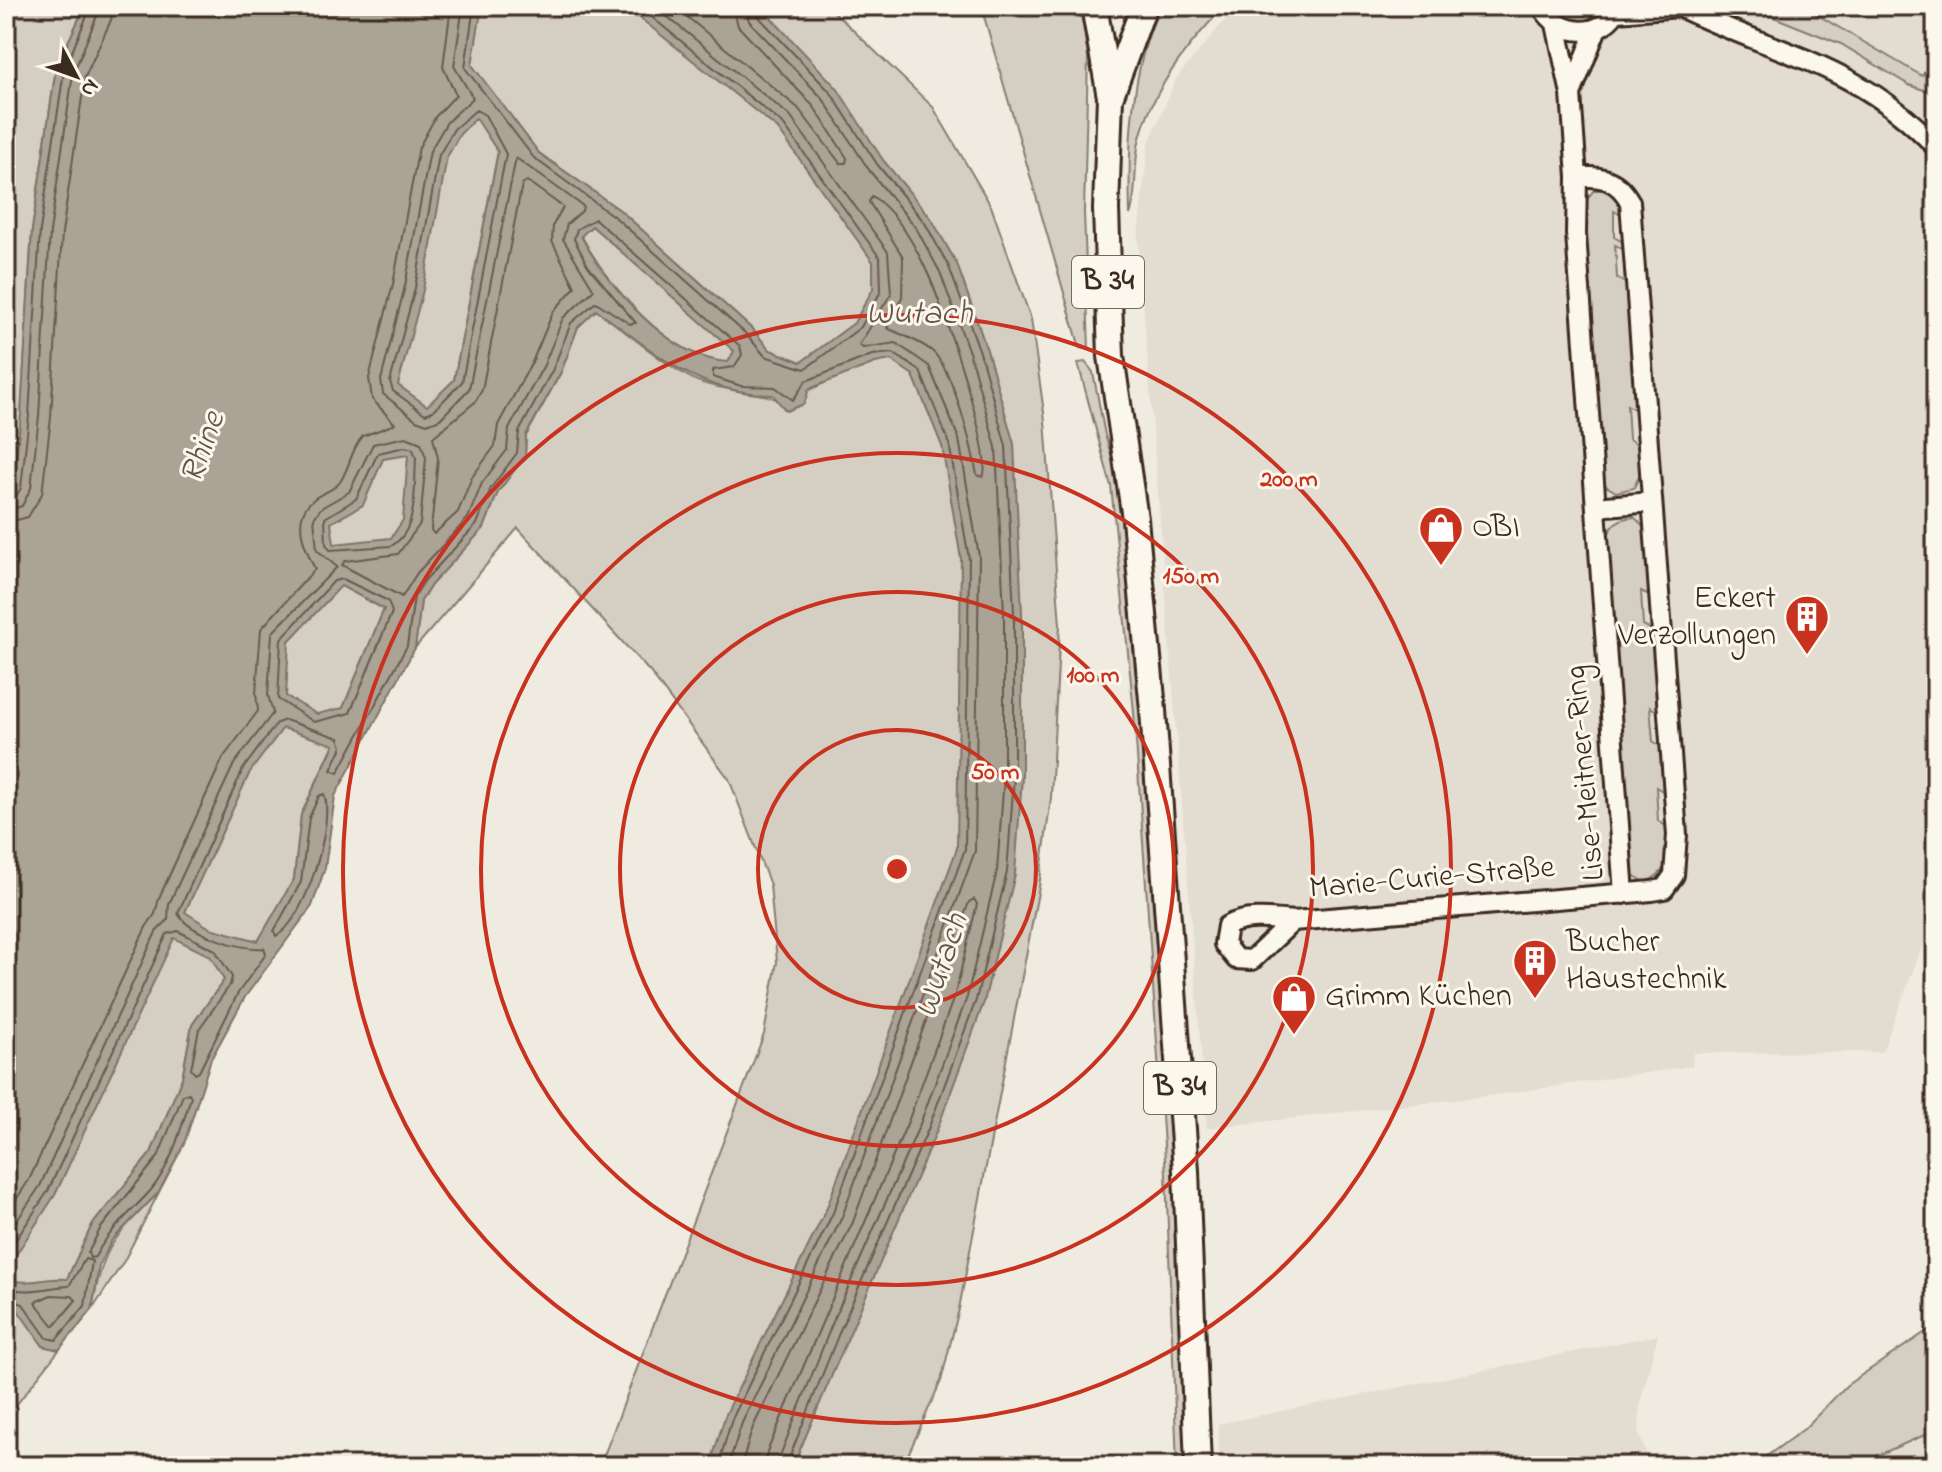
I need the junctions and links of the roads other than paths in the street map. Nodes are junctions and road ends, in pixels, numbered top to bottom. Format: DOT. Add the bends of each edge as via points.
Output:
graph roads {
  1 [pos="1094,6"];
  2 [pos="1144,6"];
  3 [pos="1542,6"];
  4 [pos="1679,7"];
  5 [pos="1618,9"];
  6 [pos="1556,24"];
  7 [pos="1597,28"];
  8 [pos="1571,94"];
  9 [pos="1110,97"];
  10 [pos="1936,147"];
  11 [pos="1577,177"];
  12 [pos="1651,502"];
  13 [pos="1596,507"];
  14 [pos="1624,894"];
  15 [pos="1293,921"];
  16 [pos="1198,1466"];
  1 -- 9 [label="main road, B 34"];
  2 -- 9 [label="main road, B 34"];
  3 -- 6 [label="street"];
  4 -- 5 [label="street"];
  4 -- 10 [label="street" via="1842,74 1908,117"];
  5 -- 7 [label="street"];
  6 -- 7 [label="street" via="1569,30"];
  6 -- 8 [label="street, Lise-Meitner-Ring"];
  7 -- 8 [label="street, Lise-Meitner-Ring"];
  8 -- 11 [label="street, Lise-Meitner-Ring"];
  9 -- 16 [label="main road, B 34" via="1106,209 1111,356 1135,519 1153,710 1186,1171"];
  11 -- 12 [label="street, Lise-Meitner-Ring" via="1600,176 1622,187 1630,202"];
  11 -- 13 [label="street, Lise-Meitner-Ring" via="1576,234"];
  12 -- 13 [label="street"];
  12 -- 14 [label="street, Lise-Meitner-Ring" via="1677,835 1674,875 1664,889"];
  13 -- 14 [label="street, Lise-Meitner-Ring"];
  14 -- 15 [label="street, Marie-Curie-Straße"];
}
